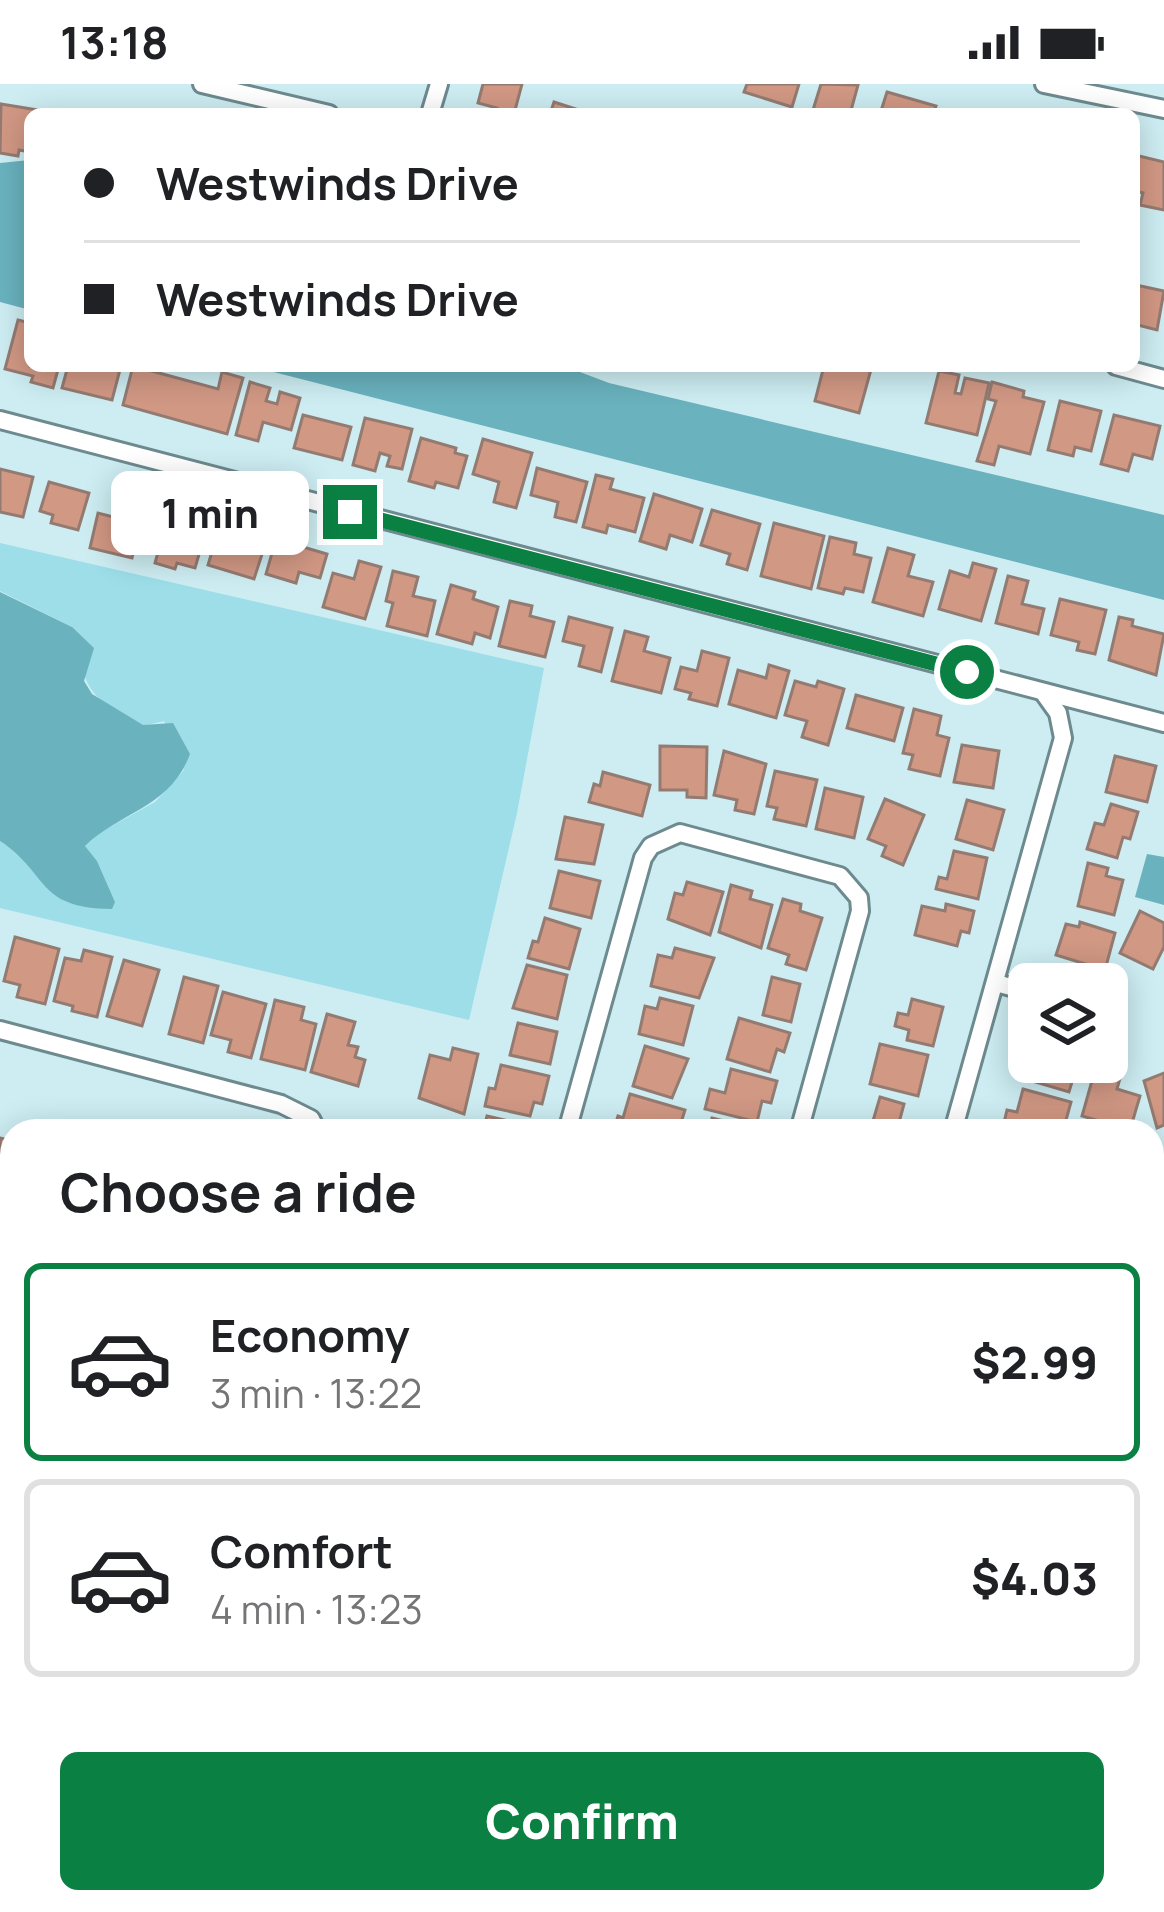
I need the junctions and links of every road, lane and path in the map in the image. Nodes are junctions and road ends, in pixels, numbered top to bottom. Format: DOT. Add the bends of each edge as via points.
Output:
graph roads {
  1 [pos="202,84"];
  2 [pos="1044,84"];
  3 [pos="307,108"];
  4 [pos="1164,109"];
  5 [pos="0,420"];
  6 [pos="1042,692"];
  7 [pos="1164,723"];
  8 [pos="995,983"];
  9 [pos="1008,986"];
  10 [pos="0,1030"];
  11 [pos="311,1119"];
  12 [pos="570,1119"];
  13 [pos="803,1119"];
  14 [pos="956,1119"];
  1 -- 3 [label="street"];
  2 -- 4 [label="street"];
  5 -- 6 [label="street"];
  6 -- 7 [label="street"];
  6 -- 8 [label="street" via="1063,738"];
  8 -- 9 [label="street"];
  8 -- 14 [label="street"];
  10 -- 11 [label="street" via="281,1104"];
  12 -- 13 [label="street" via="643,858 650,846 680,833 840,876 859,898"];
}
